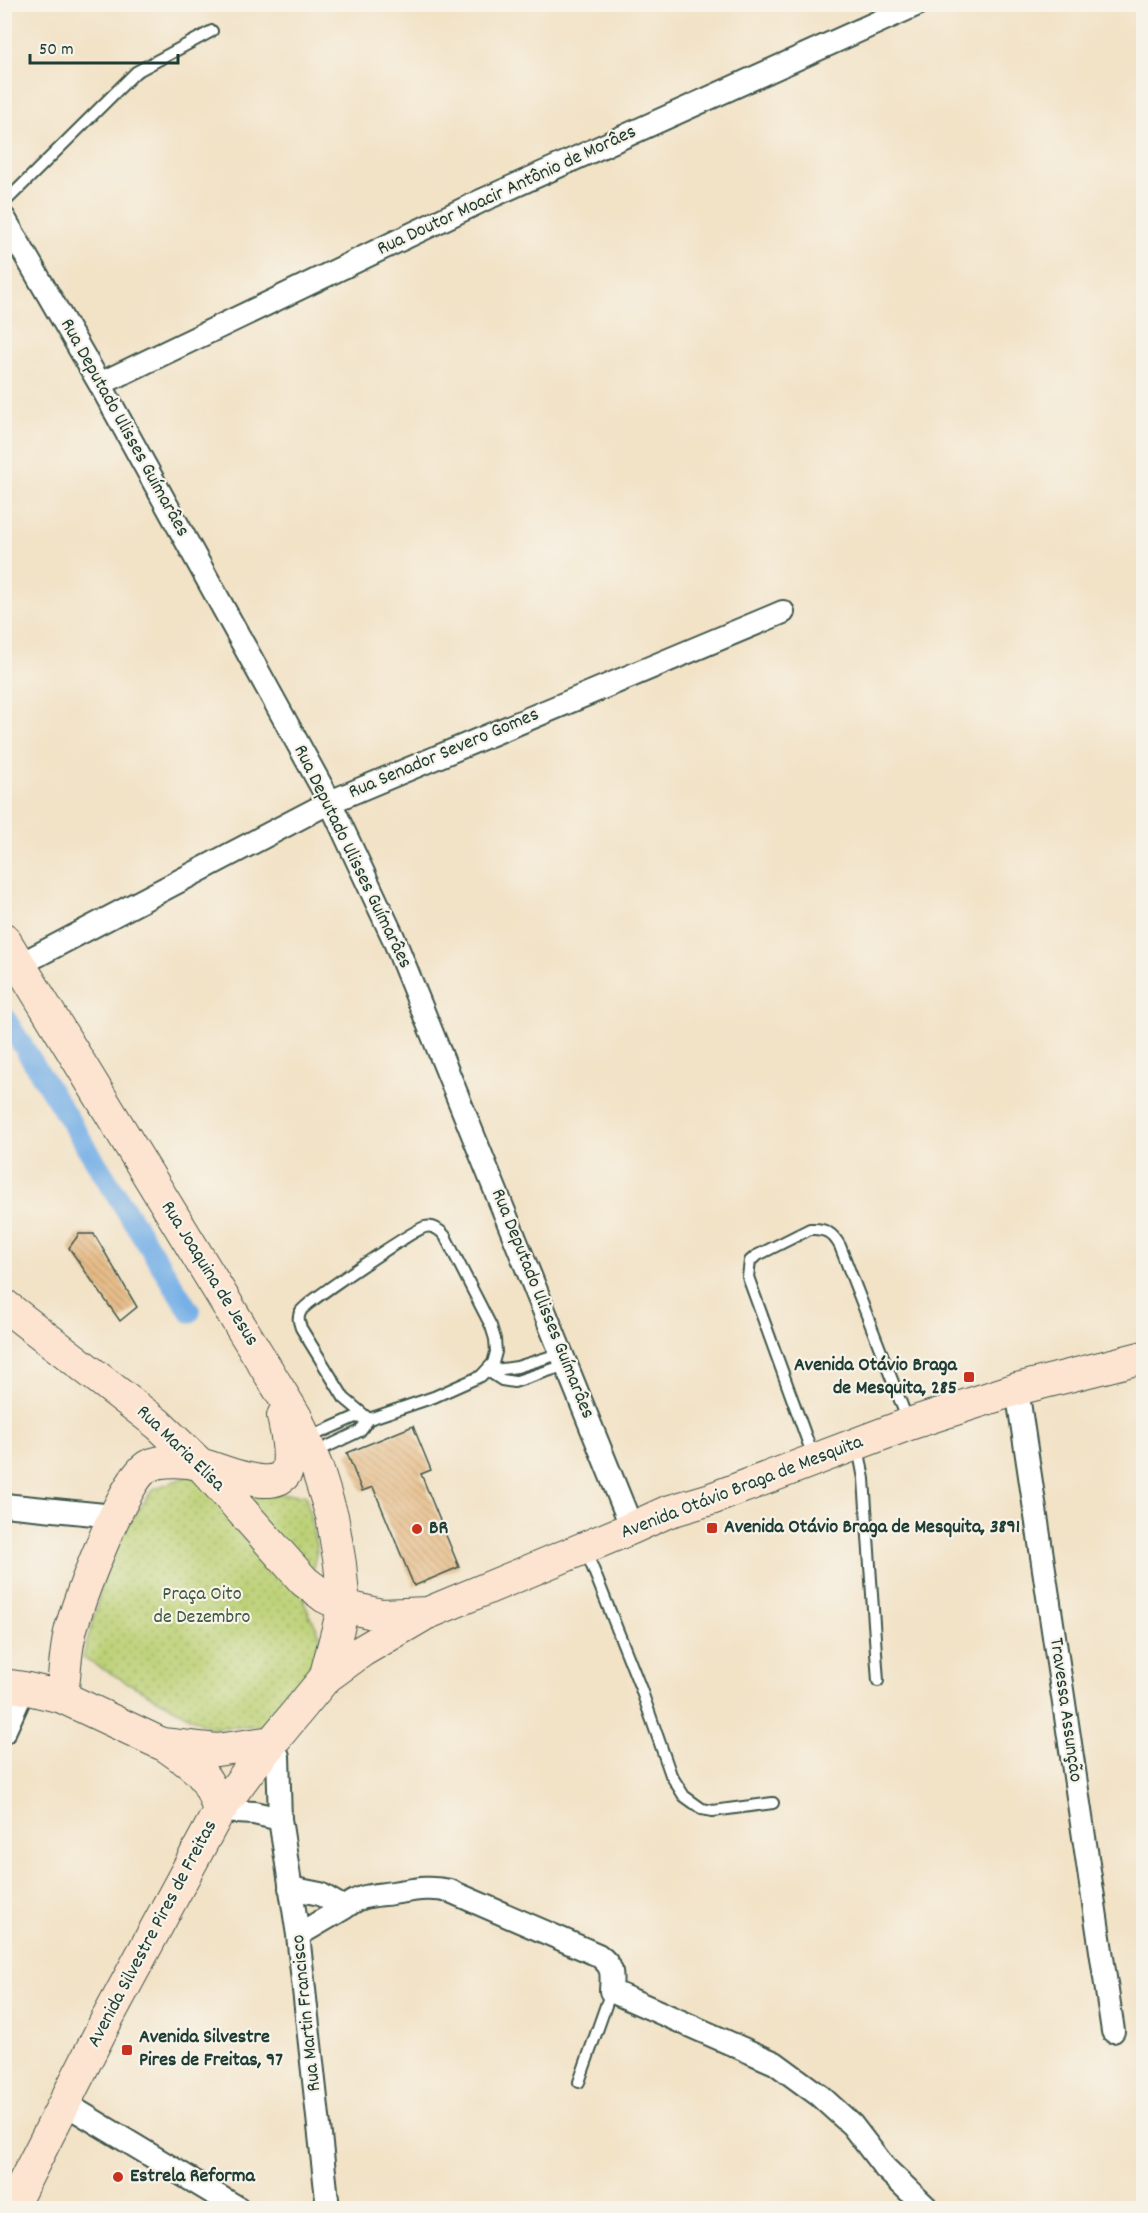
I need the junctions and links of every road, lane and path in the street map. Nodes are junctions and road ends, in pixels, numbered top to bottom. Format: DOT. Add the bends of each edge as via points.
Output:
graph roads {
  1 [pos="918,4"];
  2 [pos="1140,4"];
  3 [pos="1143,9"];
  4 [pos="212,31"];
  5 [pos="4,203"];
  6 [pos="4,218"];
  7 [pos="100,384"];
  8 [pos="783,612"];
  9 [pos="330,802"];
  10 [pos="9,958"];
  11 [pos="4,1305"];
  12 [pos="1143,1357"];
  13 [pos="564,1359"];
  14 [pos="488,1371"];
  15 [pos="277,1384"];
  16 [pos="1017,1389"];
  17 [pos="369,1419"];
  18 [pos="909,1424"];
  19 [pos="858,1444"];
  20 [pos="308,1447"];
  21 [pos="814,1460"];
  22 [pos="200,1464"];
  23 [pos="4,1505"];
  24 [pos="114,1516"];
  25 [pos="632,1528"];
  26 [pos="585,1548"];
  27 [pos="344,1606"];
  28 [pos="429,1612"];
  29 [pos="325,1678"];
  30 [pos="878,1681"];
  31 [pos="14,1687"];
  32 [pos="62,1697"];
  33 [pos="4,1732"];
  34 [pos="272,1742"];
  35 [pos="162,1744"];
  36 [pos="773,1803"];
  37 [pos="219,1811"];
  38 [pos="280,1819"];
  39 [pos="290,1888"];
  40 [pos="344,1908"];
  41 [pos="298,1935"];
  42 [pos="611,1991"];
  43 [pos="1113,2031"];
  44 [pos="579,2082"];
  45 [pos="64,2103"];
  46 [pos="15,2183"];
  47 [pos="11,2208"];
  48 [pos="238,2208"];
  49 [pos="328,2208"];
  50 [pos="927,2208"];
  1 -- 7 [label="street, Rua Doutor Moacir Antônio de Morâes" via="483,200"];
  2 -- 3 [label="lane"];
  4 -- 5 [label="lane" via="136,72"];
  6 -- 7 [label="street, Rua Deputado Ulisses Guímarâes"];
  7 -- 9 [label="street, Rua Deputado Ulisses Guímarâes"];
  8 -- 9 [label="street, Rua Senador Severo Gomes"];
  9 -- 10 [label="street, Rua Senador Severo Gomes"];
  9 -- 13 [label="street, Rua Deputado Ulisses Guímarâes" via="393,937"];
  10 -- 15 [label="main road, Rua Joaquina de Jesus"];
  11 -- 22 [label="main road, Rua Maria Elisa" via="158,1424"];
  12 -- 16 [label="main road, Avenida Otávio Braga de Mesquita"];
  13 -- 14 [label="lane"];
  13 -- 25 [label="street, Rua Deputado Ulisses Guímarâes"];
  14 -- 17 [label="lane" via="434,1397"];
  14 -- 17 [label="lane" via="496,1352 491,1326 445,1236 432,1226 424,1227 328,1289 300,1312 301,1328 344,1398"];
  15 -- 20 [label="main road, Rua Joaquina de Jesus"];
  15 -- 22 [label="main road" via="288,1454 284,1474 264,1482"];
  16 -- 18 [label="main road, Avenida Otávio Braga de Mesquita"];
  16 -- 43 [label="street, Travessa Assunção"];
  17 -- 20 [label="lane" via="360,1431"];
  17 -- 20 [label="lane" via="355,1417"];
  18 -- 19 [label="main road, Avenida Otávio Braga de Mesquita"];
  18 -- 21 [label="lane" via="840,1246 828,1232 810,1229 756,1256 750,1261 748,1277"];
  19 -- 21 [label="main road, Avenida Otávio Braga de Mesquita"];
  19 -- 30 [label="lane" via="864,1479"];
  20 -- 27 [label="main road, Rua Joaquina de Jesus" via="332,1516"];
  21 -- 25 [label="main road, Avenida Otávio Braga de Mesquita"];
  22 -- 24 [label="main road" via="148,1466 136,1477"];
  22 -- 27 [label="main road, Rua Maria Elisa" via="304,1581"];
  23 -- 24 [label="street"];
  24 -- 32 [label="main road" via="71,1626"];
  25 -- 26 [label="main road, Avenida Otávio Braga de Mesquita"];
  26 -- 28 [label="main road, Avenida Otávio Braga de Mesquita"];
  26 -- 36 [label="lane" via="671,1775 684,1797 713,1811"];
  27 -- 28 [label="main road, Avenida Otávio Braga de Mesquita" via="381,1615"];
  27 -- 29 [label="main road, Avenida Silvestre Pires de Freitas"];
  28 -- 29 [label="main road, Avenida Silvestre Pires de Freitas"];
  29 -- 34 [label="main road, Avenida Silvestre Pires de Freitas"];
  31 -- 32 [label="main road"];
  31 -- 33 [label="street"];
  32 -- 35 [label="main road"];
  34 -- 35 [label="main road" via="218,1750"];
  34 -- 37 [label="main road, Avenida Silvestre Pires de Freitas"];
  34 -- 38 [label="street, Rua Martin Francisco" via="278,1756"];
  35 -- 37 [label="main road" via="209,1782"];
  37 -- 38 [label="street"];
  37 -- 45 [label="main road, Avenida Silvestre Pires de Freitas"];
  38 -- 39 [label="street, Rua Martin Francisco"];
  39 -- 40 [label="street" via="320,1894"];
  39 -- 41 [label="street, Rua Martin Francisco"];
  40 -- 41 [label="street"];
  40 -- 42 [label="street" via="366,1895 435,1887 450,1891 598,1955 612,1970"];
  41 -- 49 [label="street, Rua Martin Francisco"];
  42 -- 44 [label="lane"];
  42 -- 50 [label="street" via="775,2063 852,2125 885,2168"];
  45 -- 46 [label="main road, Avenida Silvestre Pires de Freitas"];
  45 -- 48 [label="street"];
  46 -- 47 [label="main road, Avenida Silvestre Pires de Freitas"];
}
